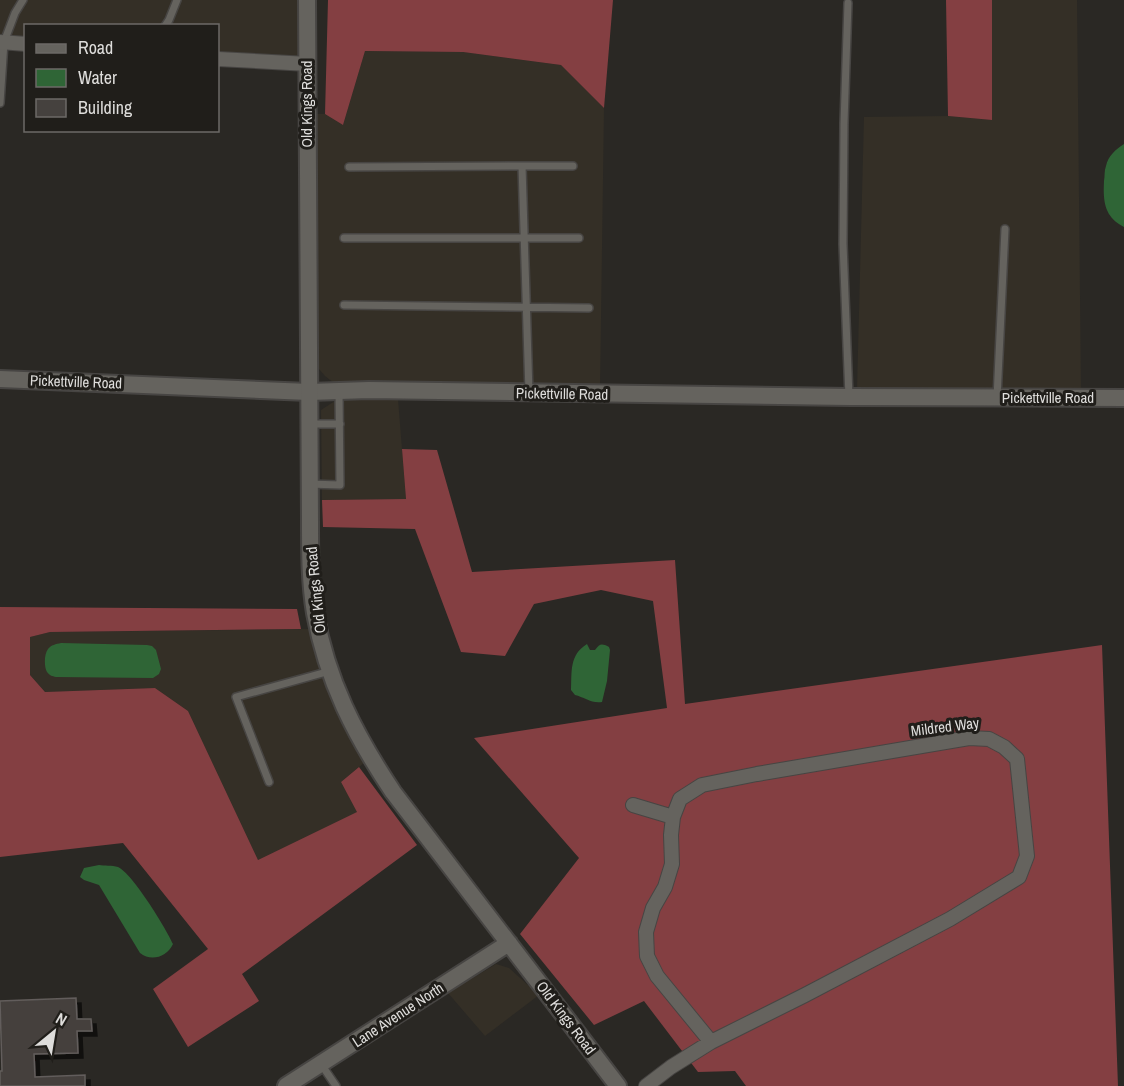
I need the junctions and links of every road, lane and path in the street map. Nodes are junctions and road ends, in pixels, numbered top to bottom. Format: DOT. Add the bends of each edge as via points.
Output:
graph roads {
  1 [pos="23,0"];
  2 [pos="177,0"];
  3 [pos="307,0"];
  4 [pos="848,3"];
  5 [pos="166,24"];
  6 [pos="2,42"];
  7 [pos="24,44"];
  8 [pos="219,59"];
  9 [pos="308,64"];
  10 [pos="0,103"];
  11 [pos="522,166"];
  12 [pos="573,166"];
  13 [pos="349,167"];
  14 [pos="1005,229"];
  15 [pos="344,238"];
  16 [pos="524,238"];
  17 [pos="579,238"];
  18 [pos="344,305"];
  19 [pos="526,307"];
  20 [pos="588,308"];
  21 [pos="0,379"];
  22 [pos="339,391"];
  23 [pos="309,392"];
  24 [pos="529,393"];
  25 [pos="849,398"];
  26 [pos="997,398"];
  27 [pos="1124,398"];
  28 [pos="309,424"];
  29 [pos="340,424"];
  30 [pos="309,484"];
  31 [pos="330,671"];
  32 [pos="269,782"];
  33 [pos="633,805"];
  34 [pos="673,817"];
  35 [pos="509,943"];
  36 [pos="711,1042"];
  37 [pos="321,1064"];
  38 [pos="295,1084"];
  39 [pos="336,1086"];
  40 [pos="618,1086"];
  41 [pos="646,1086"];
  1 -- 6 [label="lane"];
  2 -- 5 [label="lane"];
  3 -- 9 [label="main road, Old Kings Road"];
  4 -- 25 [label="lane" via="843,244"];
  6 -- 7 [label="street"];
  6 -- 10 [label="lane"];
  8 -- 9 [label="street"];
  9 -- 23 [label="main road, Old Kings Road"];
  11 -- 12 [label="lane"];
  11 -- 13 [label="lane"];
  11 -- 16 [label="lane"];
  14 -- 26 [label="lane"];
  15 -- 16 [label="lane"];
  16 -- 17 [label="lane"];
  16 -- 19 [label="lane"];
  18 -- 19 [label="lane"];
  19 -- 20 [label="lane"];
  19 -- 24 [label="lane"];
  21 -- 23 [label="main road, Pickettville Road"];
  22 -- 23 [label="main road, Pickettville Road"];
  22 -- 24 [label="main road, Pickettville Road"];
  22 -- 29 [label="lane"];
  23 -- 28 [label="main road, Old Kings Road"];
  24 -- 25 [label="main road, Pickettville Road"];
  25 -- 26 [label="main road, Pickettville Road"];
  26 -- 27 [label="main road, Pickettville Road"];
  28 -- 29 [label="lane"];
  28 -- 30 [label="main road, Old Kings Road"];
  29 -- 30 [label="lane" via="340,485"];
  30 -- 31 [label="main road, Old Kings Road" via="315,611"];
  31 -- 32 [label="lane" via="236,696"];
  31 -- 35 [label="main road, Old Kings Road" via="369,757"];
  33 -- 34 [label="street"];
  34 -- 36 [label="street" via="672,864 652,908 646,932 647,956 657,976"];
  34 -- 36 [label="street, Mildred Way" via="680,799 702,785 969,738 989,739 1017,759 1027,856 1019,877 950,919"];
  35 -- 37 [label="main road, Lane Avenue North"];
  35 -- 40 [label="main road, Old Kings Road"];
  36 -- 41 [label="street, Mildred Way"];
  37 -- 38 [label="main road, Lane Avenue North"];
  37 -- 39 [label="lane"];
}
